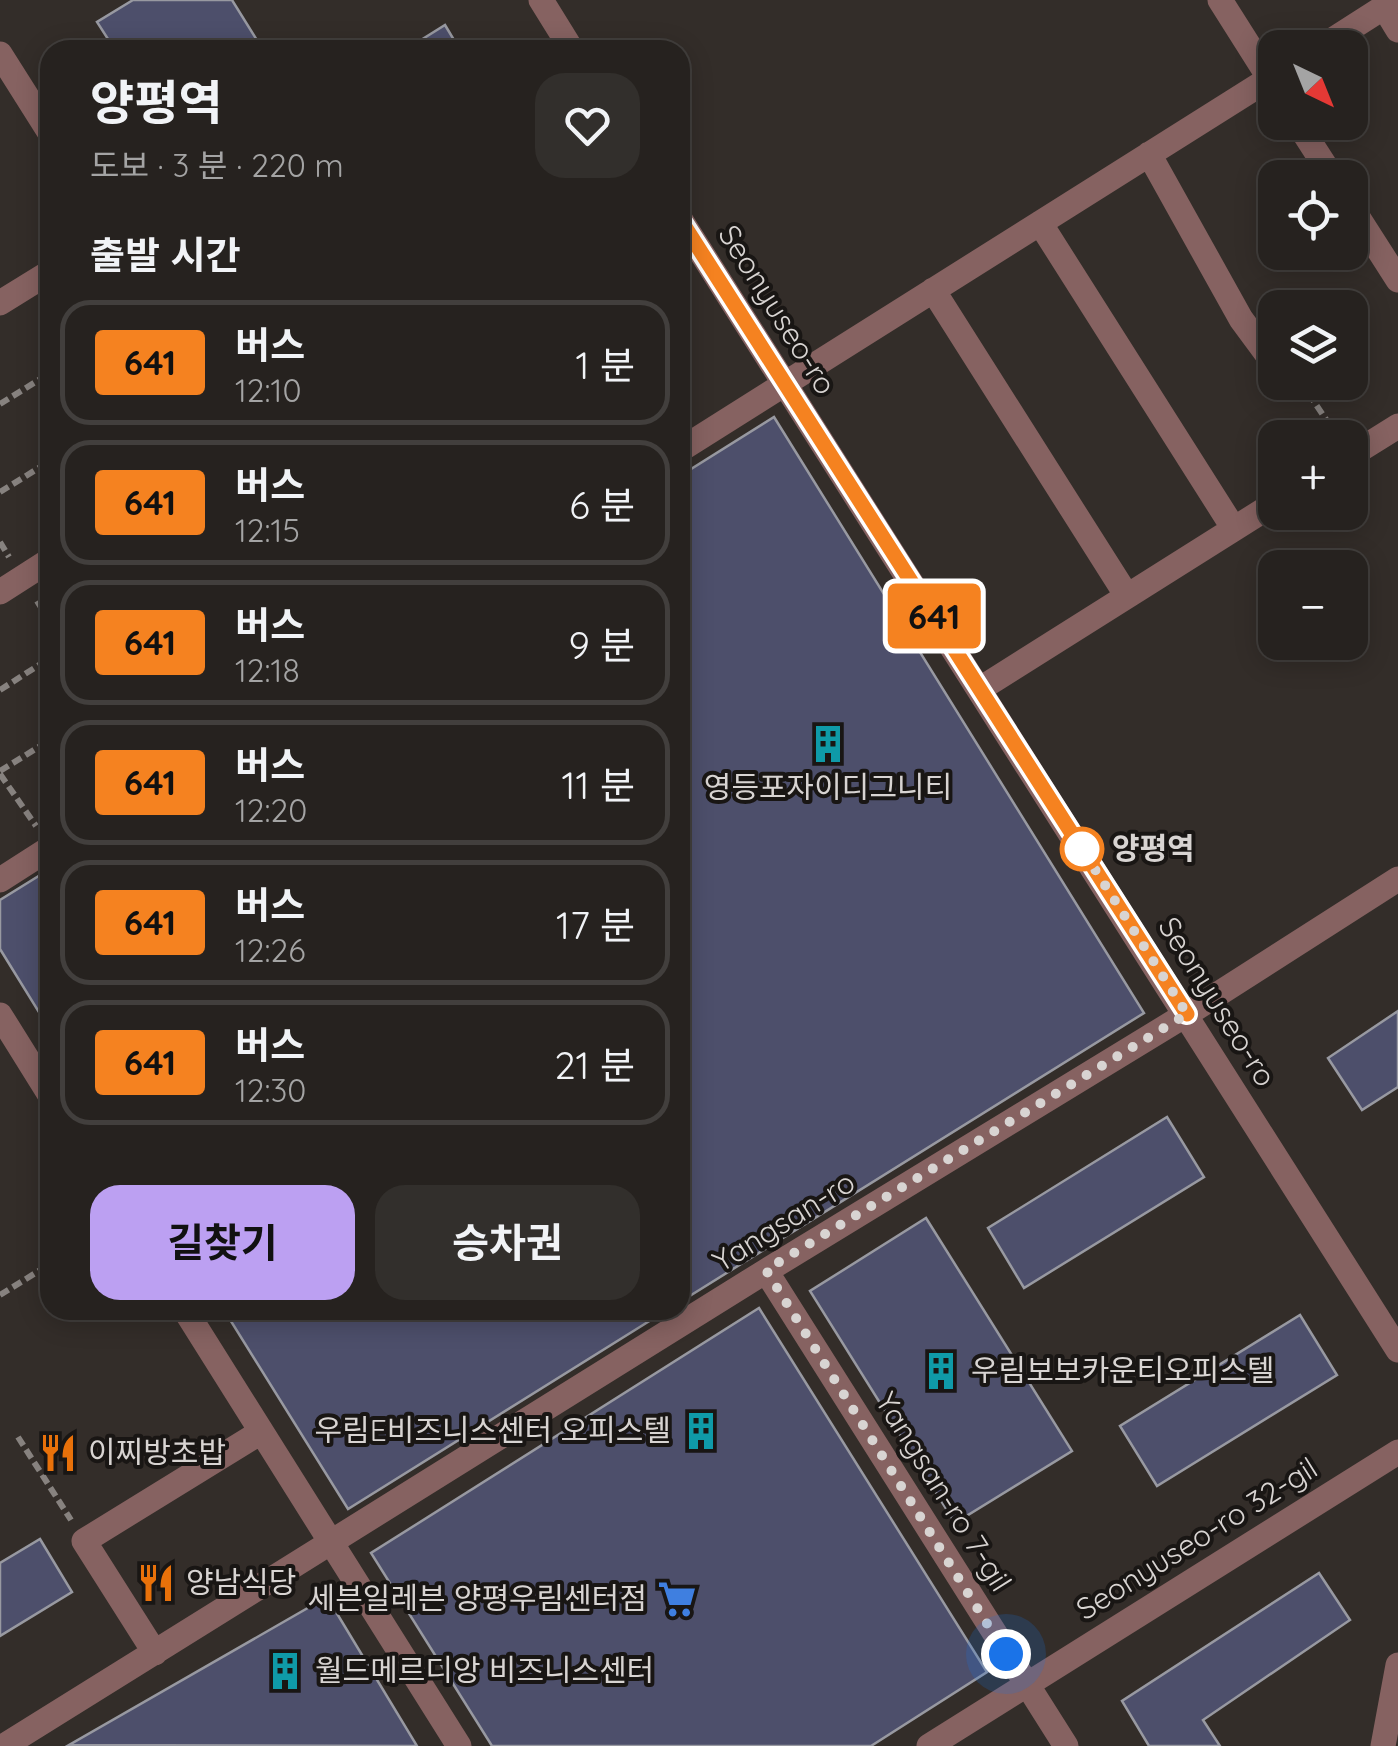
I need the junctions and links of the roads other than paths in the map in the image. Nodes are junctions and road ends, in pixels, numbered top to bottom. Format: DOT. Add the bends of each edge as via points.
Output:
graph roads {
  1 [pos="540,0"];
  2 [pos="1220,0"];
  3 [pos="1390,4"];
  4 [pos="1349,30"];
  5 [pos="1398,30"];
  6 [pos="566,40"];
  7 [pos="0,54"];
  8 [pos="1258,57"];
  9 [pos="1258,89"];
  10 [pos="40,118"];
  11 [pos="1149,154"];
  12 [pos="1040,223"];
  13 [pos="1368,233"];
  14 [pos="690,235"];
  15 [pos="40,278"];
  16 [pos="1398,280"];
  17 [pos="933,290"];
  18 [pos="0,302"];
  19 [pos="1258,342"];
  20 [pos="784,383"];
  21 [pos="1398,426"];
  22 [pos="690,444"];
  23 [pos="1368,445"];
  24 [pos="1258,514"];
  25 [pos="1234,529"];
  26 [pos="40,566"];
  27 [pos="0,592"];
  28 [pos="1127,596"];
  29 [pos="980,689"];
  30 [pos="40,844"];
  31 [pos="0,880"];
  32 [pos="1398,880"];
  33 [pos="1187,1014"];
  34 [pos="2,1022"];
  35 [pos="40,1080"];
  36 [pos="766,1270"];
  37 [pos="690,1318"];
  38 [pos="191,1320"];
  39 [pos="687,1320"];
  40 [pos="1398,1350"];
  41 [pos="260,1432"];
  42 [pos="1398,1452"];
  43 [pos="331,1544"];
  44 [pos="155,1652"];
  45 [pos="1398,1665"];
  46 [pos="1026,1686"];
  47 [pos="4,1746"];
  48 [pos="459,1746"];
  49 [pos="929,1746"];
  50 [pos="1066,1746"];
  51 [pos="1383,1746"];
  1 -- 6 [label="street"];
  2 -- 8 [label="street"];
  3 -- 4 [label="street"];
  3 -- 5 [label="street"];
  7 -- 10 [label="street"];
  9 -- 11 [label="street"];
  11 -- 12 [label="street"];
  11 -- 19 [label="street"];
  12 -- 17 [label="street"];
  12 -- 25 [label="street"];
  13 -- 16 [label="street"];
  14 -- 20 [label="street, Seonyuseo-ro"];
  15 -- 18 [label="street"];
  17 -- 20 [label="street"];
  17 -- 28 [label="street"];
  20 -- 22 [label="street"];
  20 -- 29 [label="street, Seonyuseo-ro"];
  21 -- 23 [label="street"];
  24 -- 25 [label="street"];
  25 -- 28 [label="street"];
  26 -- 27 [label="street"];
  28 -- 29 [label="street"];
  29 -- 33 [label="street, Seonyuseo-ro"];
  30 -- 31 [label="street"];
  32 -- 33 [label="street, Yangsan-ro"];
  33 -- 36 [label="street, Yangsan-ro"];
  33 -- 40 [label="street, Seonyuseo-ro"];
  34 -- 35 [label="street"];
  36 -- 37 [label="street, Yangsan-ro"];
  36 -- 46 [label="street, Yangsan-ro 7-gil"];
  38 -- 41 [label="street"];
  39 -- 43 [label="street, Yangsan-ro"];
  41 -- 43 [label="street"];
  41 -- 44 [label="street" via="84,1541"];
  42 -- 46 [label="street, Seonyuseo-ro 32-gil"];
  43 -- 44 [label="street, Yangsan-ro"];
  43 -- 48 [label="street"];
  44 -- 47 [label="street, Yangsan-ro"];
  45 -- 51 [label="street"];
  46 -- 49 [label="street, Seonyuseo-ro 32-gil"];
  46 -- 50 [label="street, Yangsan-ro 7-gil"];
}
